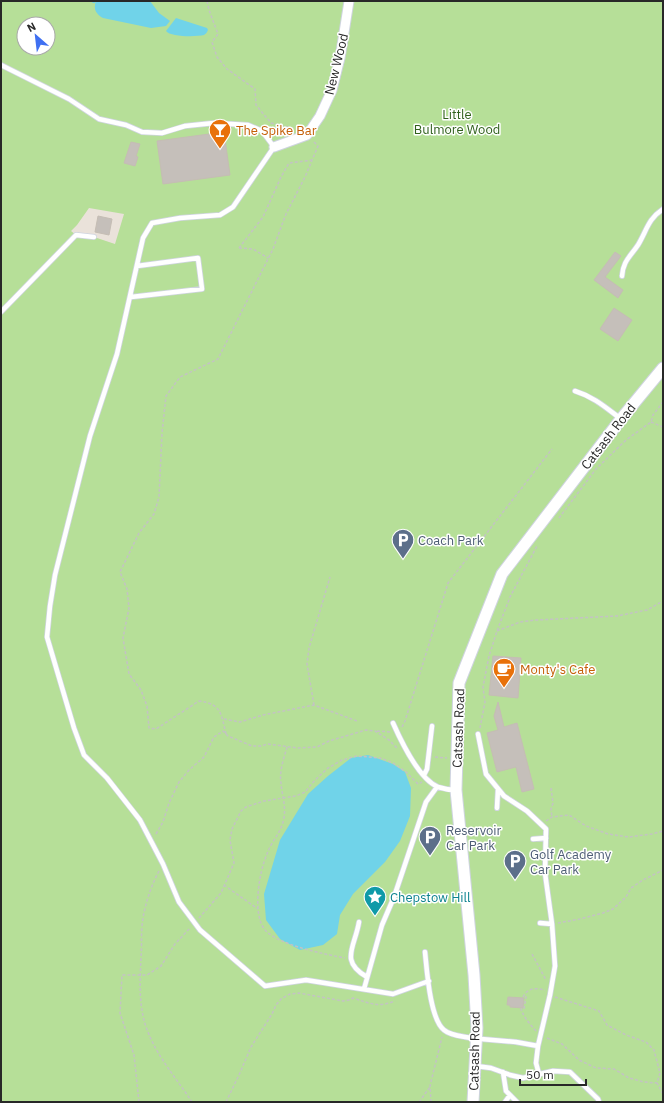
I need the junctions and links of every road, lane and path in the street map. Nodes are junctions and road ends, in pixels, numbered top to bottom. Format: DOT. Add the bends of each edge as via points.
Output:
graph roads {
  1 [pos="207,1"];
  2 [pos="349,1"];
  3 [pos="1,65"];
  4 [pos="307,135"];
  5 [pos="274,147"];
  6 [pos="313,160"];
  7 [pos="663,209"];
  8 [pos="94,237"];
  9 [pos="268,258"];
  10 [pos="137,266"];
  11 [pos="622,276"];
  12 [pos="131,297"];
  13 [pos="1,312"];
  14 [pos="663,368"];
  15 [pos="575,391"];
  16 [pos="663,402"];
  17 [pos="620,418"];
  18 [pos="651,422"];
  19 [pos="663,427"];
  20 [pos="552,449"];
  21 [pos="556,522"];
  22 [pos="537,546"];
  23 [pos="330,577"];
  24 [pos="663,601"];
  25 [pos="497,631"];
  26 [pos="314,705"];
  27 [pos="224,718"];
  28 [pos="357,721"];
  29 [pos="393,723"];
  30 [pos="432,726"];
  31 [pos="396,730"];
  32 [pos="375,731"];
  33 [pos="226,734"];
  34 [pos="478,734"];
  35 [pos="287,747"];
  36 [pos="410,757"];
  37 [pos="428,757"];
  38 [pos="457,759"];
  39 [pos="424,775"];
  40 [pos="428,779"];
  41 [pos="437,787"];
  42 [pos="551,788"];
  43 [pos="498,789"];
  44 [pos="456,790"];
  45 [pos="284,798"];
  46 [pos="497,808"];
  47 [pos="663,831"];
  48 [pos="546,838"];
  49 [pos="533,839"];
  50 [pos="151,841"];
  51 [pos="163,864"];
  52 [pos="663,870"];
  53 [pos="224,885"];
  54 [pos="258,909"];
  55 [pos="359,922"];
  56 [pos="194,923"];
  57 [pos="540,923"];
  58 [pos="552,924"];
  59 [pos="425,952"];
  60 [pos="532,954"];
  61 [pos="350,960"];
  62 [pos="140,976"];
  63 [pos="367,977"];
  64 [pos="429,981"];
  65 [pos="547,983"];
  66 [pos="364,989"];
  67 [pos="550,993"];
  68 [pos="399,999"];
  69 [pos="443,1030"];
  70 [pos="541,1035"];
  71 [pos="471,1038"];
  72 [pos="481,1039"];
  73 [pos="538,1046"];
  74 [pos="474,1065"];
  75 [pos="503,1072"];
  76 [pos="539,1074"];
  77 [pos="657,1083"];
  78 [pos="430,1086"];
  79 [pos="663,1094"];
  80 [pos="510,1095"];
  81 [pos="139,1102"];
  82 [pos="192,1102"];
  83 [pos="226,1102"];
  84 [pos="419,1102"];
  85 [pos="431,1102"];
  86 [pos="473,1102"];
  87 [pos="505,1102"];
  88 [pos="517,1102"];
  89 [pos="598,1102"];
  1 -- 4 [label="path" via="218,34 212,42 217,57 227,69 255,89 256,105 271,123 293,128"];
  2 -- 4 [label="street, New Wood" via="332,90 320,116"];
  3 -- 5 [label="lane" via="69,99 99,119 126,125 142,132 162,133 186,126 214,123 248,125 262,132"];
  4 -- 5 [label="street"];
  4 -- 6 [label="path" via="318,146"];
  5 -- 10 [label="lane" via="233,207 220,215 152,223 143,238"];
  6 -- 9 [label="path" via="286,214"];
  6 -- 9 [label="path" via="289,163 263,217 239,248 253,249"];
  7 -- 11 [label="lane" via="650,220 638,245 629,255"];
  8 -- 13 [label="lane" via="76,235"];
  9 -- 27 [label="path" via="218,359 180,377 166,396 159,497 154,514 139,534 120,572 128,589 129,608 123,638 129,674 141,690 147,706 148,728 156,728 199,701 209,702 215,706"];
  10 -- 12 [label="lane"];
  10 -- 12 [label="lane" via="198,258 202,289"];
  12 -- 50 [label="lane" via="117,354 90,436 56,568 47,637 84,755 107,778 140,820"];
  14 -- 17 [label="street, Catsash Road"];
  15 -- 17 [label="lane" via="600,402"];
  16 -- 18 [label="path"];
  17 -- 38 [label="street, Catsash Road" via="502,574 459,683"];
  18 -- 19 [label="path"];
  18 -- 21 [label="path" via="626,440 596,469"];
  20 -- 31 [label="path" via="448,584 405,722 402,728"];
  22 -- 25 [label="path" via="510,597"];
  23 -- 26 [label="path" via="309,648 307,664"];
  24 -- 25 [label="path" via="647,610 617,616 525,621"];
  25 -- 34 [label="path" via="483,687 485,702"];
  26 -- 27 [label="path" via="240,722"];
  26 -- 28 [label="path"];
  27 -- 33 [label="path"];
  29 -- 31 [label="lane"];
  30 -- 37 [label="lane"];
  31 -- 32 [label="path"];
  31 -- 36 [label="lane"];
  32 -- 35 [label="path" via="366,730 317,747"];
  32 -- 36 [label="path" via="389,740 402,757"];
  33 -- 35 [label="path" via="252,746 268,744"];
  33 -- 50 [label="path" via="223,731 214,737 204,757 179,782"];
  34 -- 43 [label="lane" via="486,774"];
  35 -- 45 [label="path" via="280,782"];
  36 -- 39 [label="lane"];
  37 -- 38 [label="path"];
  37 -- 39 [label="lane"];
  38 -- 44 [label="street, Catsash Road"];
  39 -- 40 [label="lane"];
  40 -- 41 [label="lane"];
  40 -- 45 [label="path" via="418,784 393,763 380,758 357,756 342,760 328,768 305,792"];
  41 -- 44 [label="lane"];
  41 -- 63 [label="lane" via="426,802 382,925"];
  42 -- 47 [label="path" via="552,817 569,815 586,826 608,834 628,837"];
  43 -- 46 [label="lane"];
  43 -- 48 [label="lane" via="546,829"];
  44 -- 74 [label="street, Catsash Road" via="474,975 477,1028"];
  45 -- 53 [label="path" via="252,804 241,811 232,829 230,840 234,863"];
  45 -- 54 [label="path" via="284,821 267,853 258,891"];
  48 -- 49 [label="lane"];
  48 -- 58 [label="lane" via="545,873"];
  50 -- 51 [label="lane"];
  51 -- 56 [label="lane" via="178,902"];
  51 -- 62 [label="path" via="148,897 142,926"];
  52 -- 58 [label="path" via="631,888 626,897 613,909"];
  53 -- 54 [label="path"];
  53 -- 56 [label="path" via="221,893"];
  54 -- 61 [label="path" via="266,932 310,951"];
  55 -- 61 [label="lane"];
  56 -- 62 [label="path" via="175,944 161,966 148,975"];
  56 -- 66 [label="lane" via="265,986 306,980"];
  57 -- 58 [label="lane"];
  58 -- 67 [label="lane" via="555,966"];
  59 -- 64 [label="lane"];
  60 -- 65 [label="path"];
  61 -- 63 [label="lane" via="359,973"];
  62 -- 81 [label="path" via="122,975 120,1013 134,1055"];
  62 -- 82 [label="path" via="142,1016 148,1032 156,1050"];
  63 -- 66 [label="lane"];
  64 -- 66 [label="lane" via="393,994"];
  64 -- 69 [label="lane" via="434,1016"];
  67 -- 70 [label="lane"];
  67 -- 70 [label="path" via="537,988 530,989 523,997 526,998 522,1012 530,1025"];
  67 -- 77 [label="path" via="599,1011 607,1025 646,1042 654,1050 660,1073"];
  68 -- 83 [label="path" via="385,1005 377,1005 353,998 343,1001 299,993 281,998 251,1047"];
  69 -- 71 [label="lane"];
  69 -- 78 [label="path"];
  70 -- 73 [label="lane"];
  70 -- 77 [label="path" via="562,1044 579,1060 596,1068 614,1069 629,1078"];
  72 -- 73 [label="lane"];
  73 -- 76 [label="lane" via="536,1063"];
  74 -- 75 [label="lane"];
  74 -- 86 [label="street, Catsash Road"];
  75 -- 76 [label="lane" via="523,1078"];
  75 -- 80 [label="lane" via="506,1091"];
  76 -- 89 [label="lane" via="553,1071 570,1072 598,1099"];
  77 -- 79 [label="path"];
  78 -- 84 [label="path"];
  78 -- 85 [label="path"];
  80 -- 87 [label="lane"];
  80 -- 88 [label="lane"];
}
